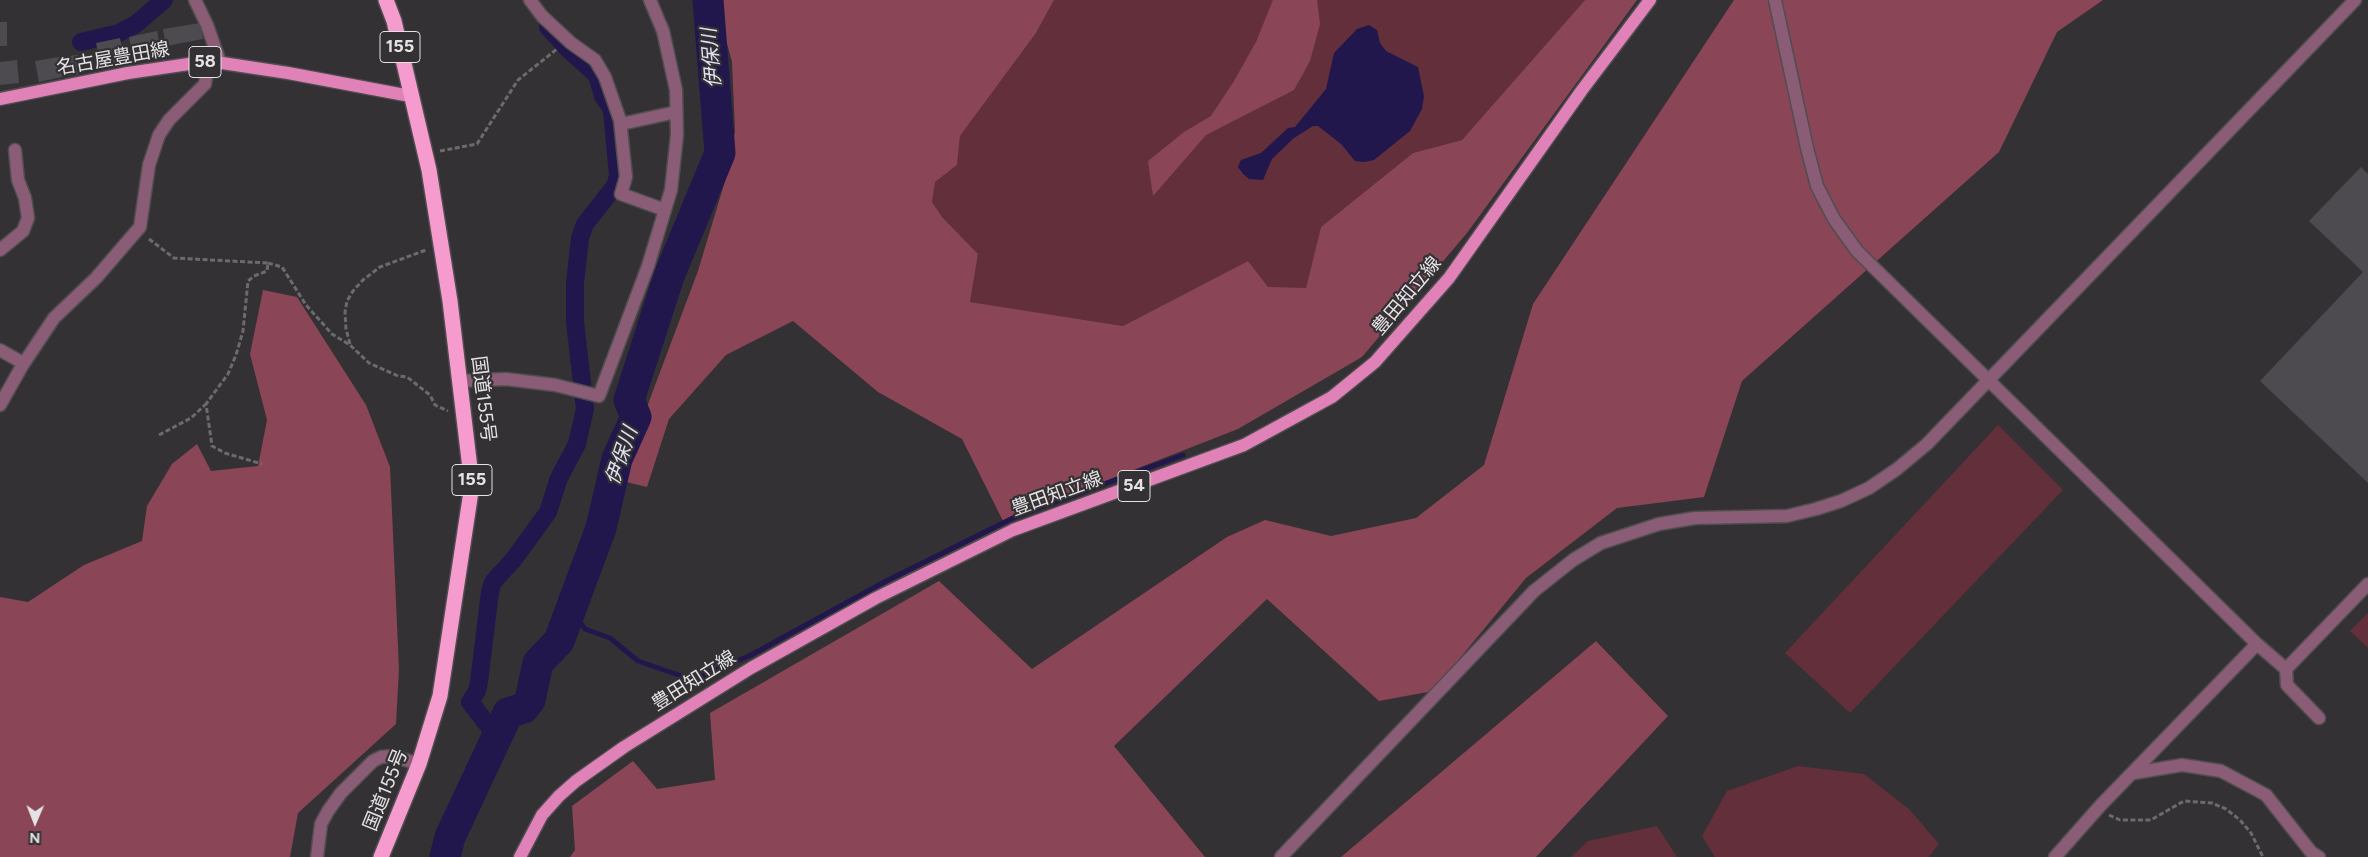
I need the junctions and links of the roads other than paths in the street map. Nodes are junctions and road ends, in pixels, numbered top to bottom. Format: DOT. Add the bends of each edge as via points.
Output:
graph roads {
  1 [pos="195,0"];
  2 [pos="386,0"];
  3 [pos="530,0"];
  4 [pos="650,0"];
  5 [pos="1650,0"];
  6 [pos="1775,0"];
  7 [pos="2355,0"];
  8 [pos="214,62"];
  9 [pos="410,96"];
  10 [pos="0,100"];
  11 [pos="676,112"];
  12 [pos="621,124"];
  13 [pos="16,150"];
  14 [pos="665,210"];
  15 [pos="0,250"];
  16 [pos="0,350"];
  17 [pos="24,363"];
  18 [pos="1989,380"];
  19 [pos="460,381"];
  20 [pos="0,405"];
  21 [pos="2368,584"];
  22 [pos="2257,644"];
  23 [pos="2286,669"];
  24 [pos="2319,718"];
  25 [pos="419,764"];
  26 [pos="2134,772"];
  27 [pos="318,857"];
  28 [pos="381,857"];
  29 [pos="520,857"];
  30 [pos="1281,857"];
  31 [pos="2055,857"];
  32 [pos="2319,857"];
  1 -- 8 [label="street" via="207,25"];
  2 -- 9 [label="highway, 国道155号 / 155" via="394,21"];
  3 -- 12 [label="street" via="542,16 595,60 605,77"];
  4 -- 11 [label="street" via="663,31 676,90"];
  5 -- 29 [label="main road, 豊田知立線 / 54" via="1448,278 1375,362 1332,397 1244,445 1013,530 876,598 784,650 624,747 576,781 542,816"];
  6 -- 18 [label="street" via="1817,186 1834,219 1857,251"];
  7 -- 18 [label="street"];
  8 -- 9 [label="main road, 名古屋豊田線 / 58"];
  8 -- 10 [label="main road, 名古屋豊田線 / 58" via="128,73"];
  8 -- 17 [label="street" via="205,84 169,120 159,135 149,165 140,227 96,278 54,318"];
  9 -- 19 [label="highway, 国道155号 / 155" via="425,154"];
  11 -- 12 [label="street"];
  11 -- 14 [label="street" via="671,190"];
  12 -- 14 [label="street" via="626,177 621,194"];
  13 -- 15 [label="street" via="18,180 28,218 23,231"];
  14 -- 19 [label="street" via="648,266 599,396 554,385 506,379"];
  16 -- 17 [label="street"];
  17 -- 20 [label="street"];
  18 -- 22 [label="street"];
  18 -- 30 [label="street" via="1928,444 1869,488 1842,501 1787,516 1696,518 1659,524 1601,543 1573,560 1534,591"];
  19 -- 25 [label="highway, 国道155号 / 155" via="472,485 440,696"];
  21 -- 23 [label="street"];
  22 -- 23 [label="street"];
  22 -- 26 [label="street"];
  23 -- 24 [label="street" via="2287,685"];
  25 -- 27 [label="street" via="392,756 372,761 328,811 321,824"];
  25 -- 28 [label="highway, 国道155号 / 155"];
  26 -- 31 [label="street"];
  26 -- 32 [label="street" via="2182,765 2221,771 2266,795 2311,852"];
}
